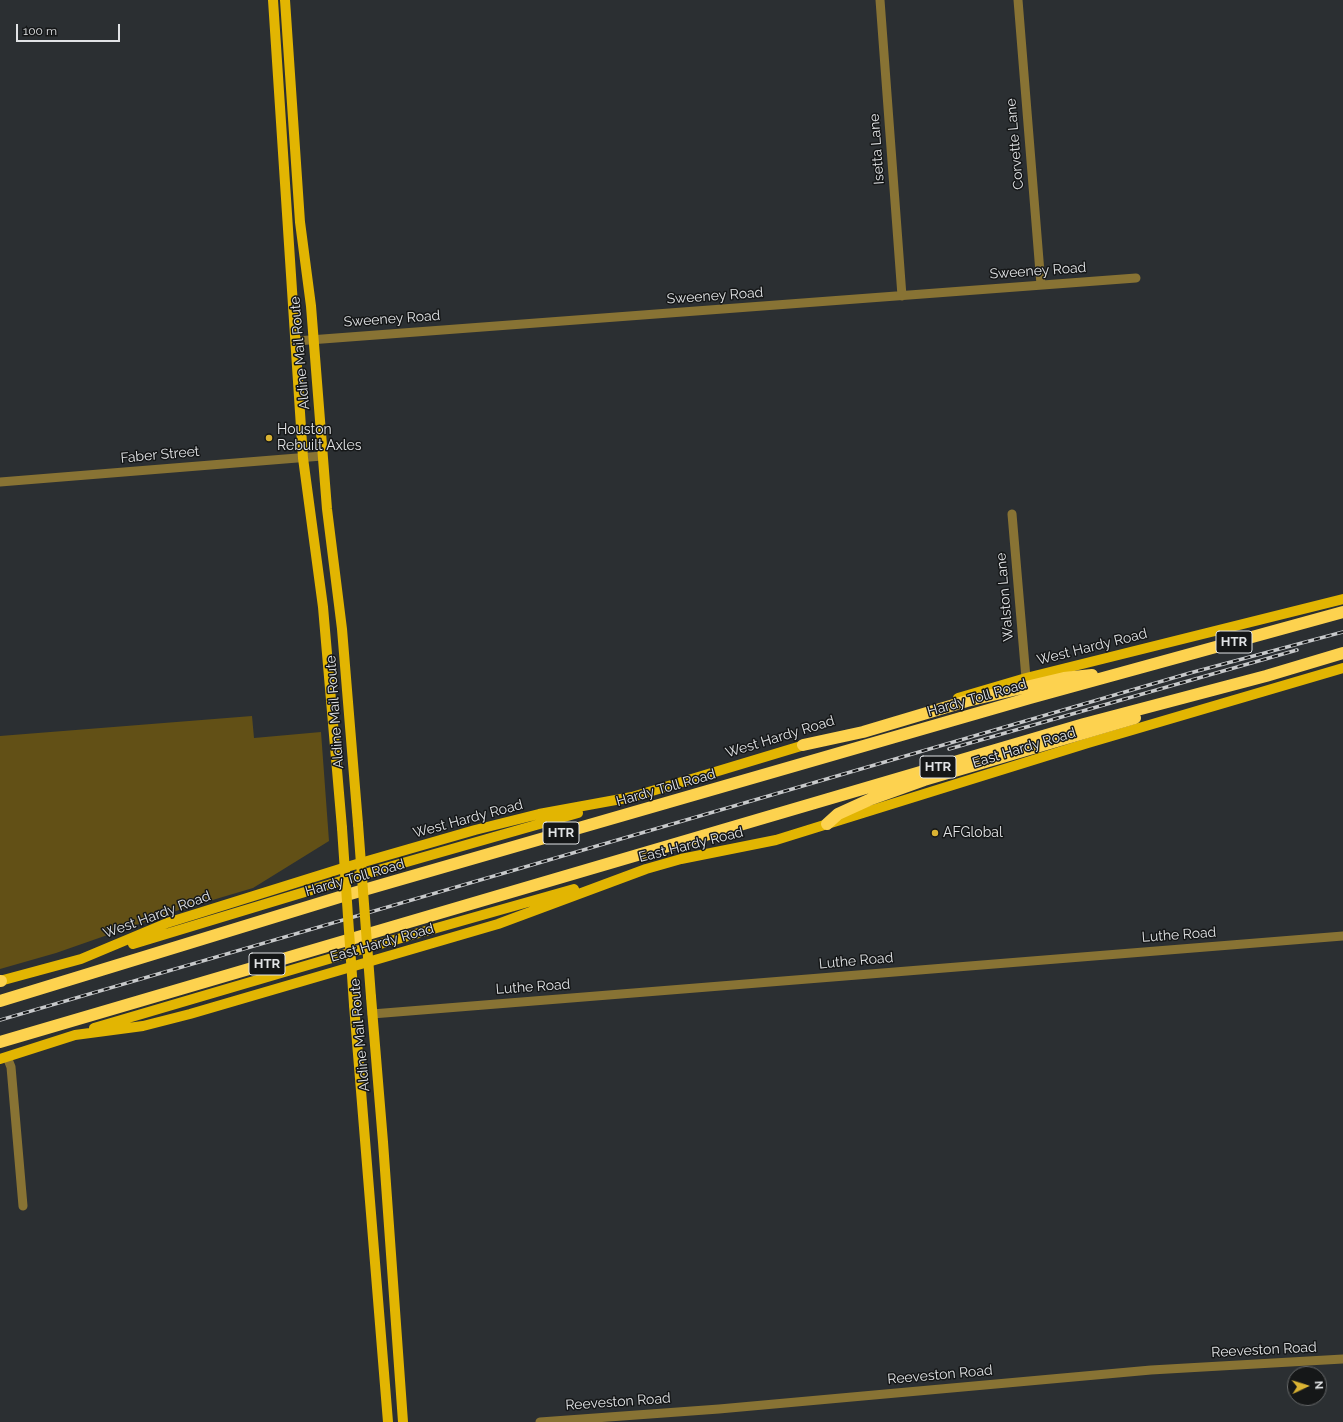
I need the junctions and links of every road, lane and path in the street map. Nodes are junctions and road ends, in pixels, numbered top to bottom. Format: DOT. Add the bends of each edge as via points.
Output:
graph roads {
  1 [pos="272,0"];
  2 [pos="285,0"];
  3 [pos="880,0"];
  4 [pos="1018,0"];
  5 [pos="288,48"];
  6 [pos="276,50"];
  7 [pos="298,175"];
  8 [pos="286,177"];
  9 [pos="1136,278"];
  10 [pos="1041,285"];
  11 [pos="309,291"];
  12 [pos="293,293"];
  13 [pos="902,296"];
  14 [pos="313,339"];
  15 [pos="296,341"];
  16 [pos="322,456"];
  17 [pos="303,458"];
  18 [pos="0,482"];
  19 [pos="1012,514"];
  20 [pos="336,570"];
  21 [pos="318,574"];
  22 [pos="1343,599"];
  23 [pos="1343,612"];
  24 [pos="1343,654"];
  25 [pos="1343,668"];
  26 [pos="1125,672"];
  27 [pos="1266,676"];
  28 [pos="1026,678"];
  29 [pos="349,713"];
  30 [pos="332,718"];
  31 [pos="803,745"];
  32 [pos="632,797"];
  33 [pos="827,824"];
  34 [pos="646,869"];
  35 [pos="361,875"];
  36 [pos="345,880"];
  37 [pos="1343,936"];
  38 [pos="366,948"];
  39 [pos="350,953"];
  40 [pos="81,959"];
  41 [pos="0,981"];
  42 [pos="0,1002"];
  43 [pos="372,1014"];
  44 [pos="75,1035"];
  45 [pos="0,1042"];
  46 [pos="4,1058"];
  47 [pos="383,1142"];
  48 [pos="365,1144"];
  49 [pos="23,1206"];
  50 [pos="392,1268"];
  51 [pos="377,1269"];
  52 [pos="1343,1359"];
  53 [pos="388,1422"];
  54 [pos="403,1422"];
  55 [pos="540,1422"];
  1 -- 6 [label="main road, Aldine Mail Route"];
  2 -- 5 [label="main road, Aldine Mail Route"];
  3 -- 13 [label="street, Isetta Lane"];
  4 -- 10 [label="street, Corvette Lane"];
  5 -- 6 [label="main road"];
  5 -- 7 [label="main road, Aldine Mail Route"];
  6 -- 8 [label="main road, Aldine Mail Route"];
  7 -- 8 [label="main road"];
  7 -- 11 [label="main road, Aldine Mail Route" via="300,222"];
  8 -- 12 [label="main road, Aldine Mail Route"];
  9 -- 10 [label="street, Sweeney Road"];
  10 -- 13 [label="street, Sweeney Road"];
  11 -- 12 [label="main road"];
  11 -- 14 [label="main road, Aldine Mail Route"];
  12 -- 15 [label="main road, Aldine Mail Route"];
  13 -- 14 [label="street, Sweeney Road"];
  14 -- 15 [label="street, Sweeney Road"];
  14 -- 16 [label="main road, Aldine Mail Route"];
  15 -- 17 [label="main road, Aldine Mail Route"];
  16 -- 17 [label="street, Faber Street"];
  16 -- 20 [label="main road, Aldine Mail Route"];
  17 -- 18 [label="street, Faber Street"];
  17 -- 21 [label="main road, Aldine Mail Route"];
  19 -- 28 [label="street, Walston Lane"];
  20 -- 21 [label="main road"];
  20 -- 29 [label="main road, Aldine Mail Route"];
  21 -- 30 [label="main road, Aldine Mail Route" via="324,607"];
  22 -- 28 [label="main road, West Hardy Road"];
  23 -- 26 [label="highway, Hardy Toll Road / HTR"];
  24 -- 27 [label="highway, HTR"];
  25 -- 33 [label="main road, East Hardy Road" via="1088,743"];
  26 -- 31 [label="highway" via="1056,680 967,701 863,732"];
  26 -- 42 [label="highway, Hardy Toll Road / HTR" via="344,896"];
  27 -- 33 [label="highway" via="1118,724 924,780 871,798 838,814"];
  27 -- 45 [label="highway, HTR" via="1069,728"];
  28 -- 31 [label="main road, West Hardy Road"];
  29 -- 30 [label="main road"];
  29 -- 35 [label="main road, Aldine Mail Route, bridge"];
  30 -- 36 [label="main road, Aldine Mail Route, bridge"];
  31 -- 32 [label="main road, West Hardy Road"];
  32 -- 35 [label="main road"];
  32 -- 40 [label="main road, West Hardy Road" via="475,830 343,868 168,923"];
  33 -- 34 [label="main road, East Hardy Road" via="776,840 681,859"];
  34 -- 38 [label="main road"];
  34 -- 44 [label="main road, East Hardy Road" via="498,924 190,1014 143,1026"];
  35 -- 36 [label="main road"];
  35 -- 38 [label="main road, Aldine Mail Route, bridge"];
  36 -- 39 [label="main road, Aldine Mail Route, bridge"];
  36 -- 40 [label="main road"];
  37 -- 43 [label="street, Luthe Road"];
  38 -- 39 [label="main road"];
  38 -- 43 [label="main road, Aldine Mail Route, bridge"];
  39 -- 44 [label="main road"];
  39 -- 48 [label="main road, Aldine Mail Route, bridge"];
  40 -- 41 [label="main road, West Hardy Road"];
  43 -- 47 [label="main road, Aldine Mail Route"];
  44 -- 46 [label="main road, East Hardy Road"];
  46 -- 49 [label="street" via="11,1067"];
  47 -- 48 [label="main road"];
  47 -- 50 [label="main road, Aldine Mail Route"];
  48 -- 51 [label="main road, Aldine Mail Route"];
  50 -- 51 [label="main road"];
  50 -- 54 [label="main road, Aldine Mail Route"];
  51 -- 53 [label="main road, Aldine Mail Route"];
  52 -- 55 [label="street, Reeveston Road" via="1151,1370 718,1409"];
}
